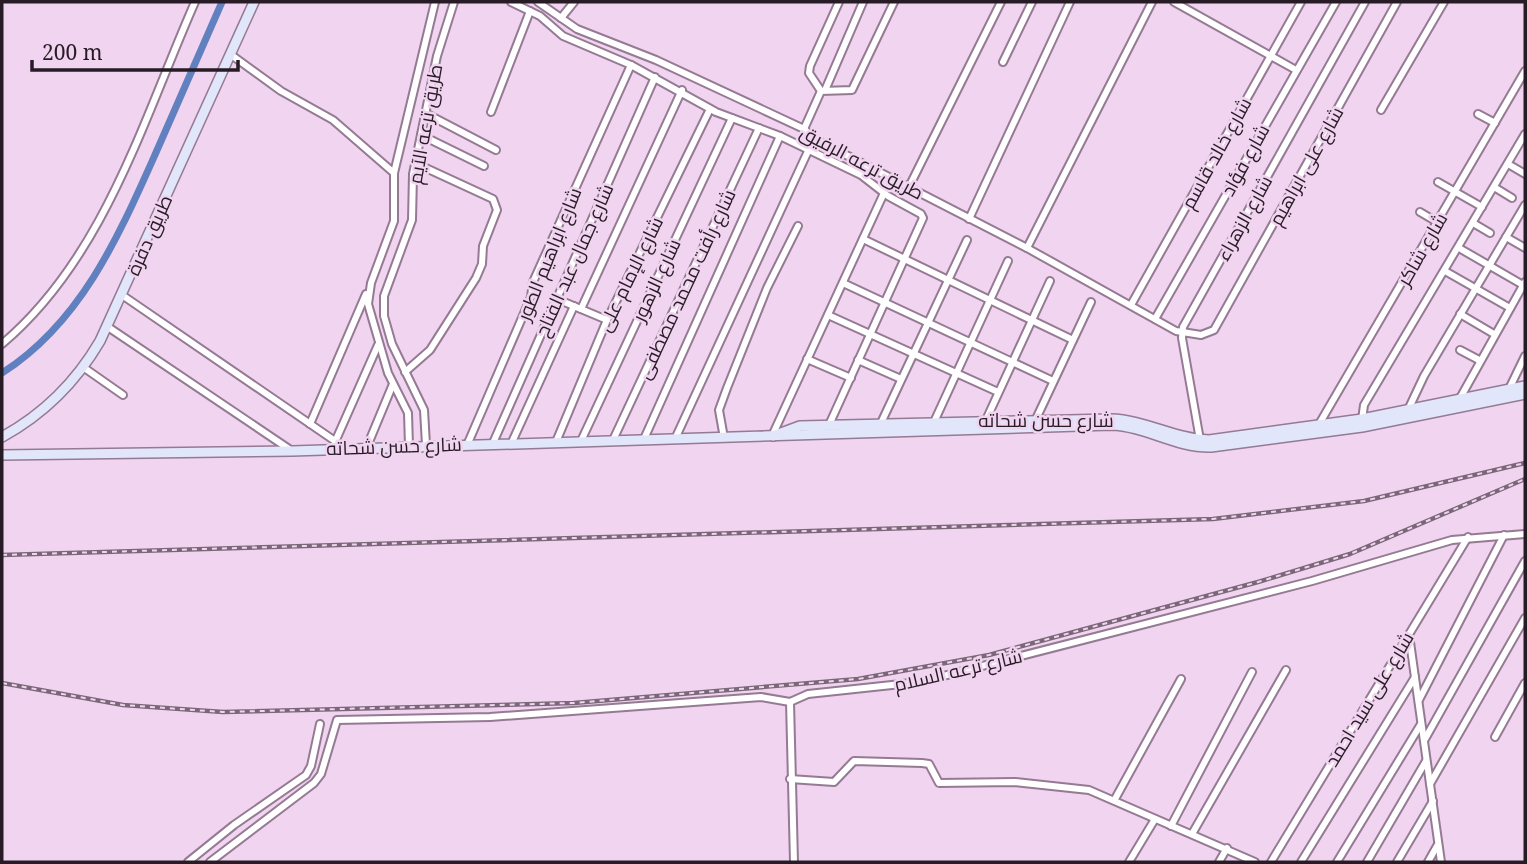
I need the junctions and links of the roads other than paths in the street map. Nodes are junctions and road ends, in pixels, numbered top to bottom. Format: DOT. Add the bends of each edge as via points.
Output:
graph roads {
  1 [pos="195,2"];
  2 [pos="254,2"];
  3 [pos="435,2"];
  4 [pos="454,2"];
  5 [pos="511,2"];
  6 [pos="538,2"];
  7 [pos="574,2"];
  8 [pos="839,2"];
  9 [pos="863,2"];
  10 [pos="894,2"];
  11 [pos="1000,2"];
  12 [pos="1032,2"];
  13 [pos="1070,2"];
  14 [pos="1152,2"];
  15 [pos="1174,2"];
  16 [pos="1301,2"];
  17 [pos="1336,2"];
  18 [pos="1365,2"];
  19 [pos="1397,2"];
  20 [pos="1444,2"];
  21 [pos="530,11"];
  22 [pos="561,18"];
  23 [pos="230,54"];
  24 [pos="1272,55"];
  25 [pos="1003,62"];
  26 [pos="631,65"];
  27 [pos="1296,69"];
  28 [pos="1525,71"];
  29 [pos="655,77"];
  30 [pos="824,89"];
  31 [pos="682,90"];
  32 [pos="710,109"];
  33 [pos="1381,110"];
  34 [pos="491,112"];
  35 [pos="425,113"];
  36 [pos="1478,114"];
  37 [pos="732,118"];
  38 [pos="1495,123"];
  39 [pos="759,128"];
  40 [pos="804,129"];
  41 [pos="421,135"];
  42 [pos="780,136"];
  43 [pos="1524,139"];
  44 [pos="809,149"];
  45 [pos="496,150"];
  46 [pos="415,163"];
  47 [pos="1508,164"];
  48 [pos="484,166"];
  49 [pos="394,173"];
  50 [pos="1525,174"];
  51 [pos="1438,182"];
  52 [pos="909,187"];
  53 [pos="1494,187"];
  54 [pos="1455,192"];
  55 [pos="884,193"];
  56 [pos="1511,198"];
  57 [pos="1525,205"];
  58 [pos="1482,207"];
  59 [pos="1420,212"];
  60 [pos="1523,215"];
  61 [pos="969,219"];
  62 [pos="1437,222"];
  63 [pos="1473,223"];
  64 [pos="798,226"];
  65 [pos="1490,233"];
  66 [pos="1506,237"];
  67 [pos="863,239"];
  68 [pos="967,240"];
  69 [pos="1027,248"];
  70 [pos="1459,248"];
  71 [pos="1525,248"];
  72 [pos="904,259"];
  73 [pos="1008,261"];
  74 [pos="1489,265"];
  75 [pos="1445,271"];
  76 [pos="948,280"];
  77 [pos="1050,281"];
  78 [pos="372,283"];
  79 [pos="842,283"];
  80 [pos="1524,283"];
  81 [pos="1475,289"];
  82 [pos="122,295"];
  83 [pos="557,299"];
  84 [pos="990,300"];
  85 [pos="1091,302"];
  86 [pos="884,303"];
  87 [pos="1131,304"];
  88 [pos="577,308"];
  89 [pos="1510,308"];
  90 [pos="1460,314"];
  91 [pos="828,315"];
  92 [pos="1156,319"];
  93 [pos="607,320"];
  94 [pos="1032,320"];
  95 [pos="928,323"];
  96 [pos="107,327"];
  97 [pos="1181,333"];
  98 [pos="870,334"];
  99 [pos="1494,334"];
  100 [pos="1073,340"];
  101 [pos="970,343"];
  102 [pos="2,344"];
  103 [pos="378,345"];
  104 [pos="1460,349"];
  105 [pos="913,354"];
  106 [pos="1525,356"];
  107 [pos="807,359"];
  108 [pos="858,360"];
  109 [pos="1479,360"];
  110 [pos="1012,362"];
  111 [pos="83,368"];
  112 [pos="405,372"];
  113 [pos="956,373"];
  114 [pos="851,378"];
  115 [pos="901,379"];
  116 [pos="1053,381"];
  117 [pos="393,384"];
  118 [pos="1525,386"];
  119 [pos="1509,389"];
  120 [pos="998,393"];
  121 [pos="1525,394"];
  122 [pos="123,395"];
  123 [pos="1459,400"];
  124 [pos="1408,410"];
  125 [pos="1036,419"];
  126 [pos="986,420"];
  127 [pos="934,422"];
  128 [pos="881,423"];
  129 [pos="1362,423"];
  130 [pos="310,424"];
  131 [pos="829,425"];
  132 [pos="1317,426"];
  133 [pos="1277,435"];
  134 [pos="3,436"];
  135 [pos="772,436"];
  136 [pos="724,438"];
  137 [pos="645,439"];
  138 [pos="675,439"];
  139 [pos="613,440"];
  140 [pos="580,441"];
  141 [pos="556,442"];
  142 [pos="468,443"];
  143 [pos="493,443"];
  144 [pos="512,443"];
  145 [pos="1200,443"];
  146 [pos="334,445"];
  147 [pos="426,445"];
  148 [pos="409,446"];
  149 [pos="366,449"];
  150 [pos="292,451"];
  151 [pos="2,455"];
  152 [pos="17,456"];
  153 [pos="1525,534"];
  154 [pos="1504,535"];
  155 [pos="1468,537"];
  156 [pos="1525,561"];
  157 [pos="1525,618"];
  158 [pos="1409,635"];
  159 [pos="1286,670"];
  160 [pos="1252,672"];
  161 [pos="1415,677"];
  162 [pos="1181,679"];
  163 [pos="1525,683"];
  164 [pos="1418,701"];
  165 [pos="790,702"];
  166 [pos="320,724"];
  167 [pos="1421,724"];
  168 [pos="1495,737"];
  169 [pos="1424,740"];
  170 [pos="1427,761"];
  171 [pos="790,779"];
  172 [pos="1430,784"];
  173 [pos="1115,799"];
  174 [pos="1433,801"];
  175 [pos="1155,819"];
  176 [pos="1171,826"];
  177 [pos="1192,834"];
  178 [pos="1438,844"];
  179 [pos="1227,848"];
  180 [pos="188,862"];
  181 [pos="210,862"];
  182 [pos="794,862"];
  183 [pos="1129,862"];
  184 [pos="1219,862"];
  185 [pos="1255,862"];
  186 [pos="1271,862"];
  187 [pos="1301,862"];
  188 [pos="1337,862"];
  189 [pos="1367,862"];
  190 [pos="1398,862"];
  191 [pos="1428,862"];
  192 [pos="1441,862"];
  1 -- 102 [label="street" via="90,236 60,283"];
  2 -- 23 [label="main road, طريق دفرة"];
  3 -- 49 [label="street, طريق ترعه الآيم"];
  4 -- 35 [label="street, طريق ترعه الآيم"];
  5 -- 21 [label="street, طريق ترعه الرفيق"];
  6 -- 22 [label="street, طريق ترعه الرفيق"];
  7 -- 22 [label="street"];
  8 -- 30 [label="street" via="810,66 809,73"];
  9 -- 30 [label="street"];
  10 -- 30 [label="street" via="852,90"];
  11 -- 52 [label="street"];
  12 -- 25 [label="street"];
  13 -- 61 [label="street"];
  14 -- 69 [label="street"];
  15 -- 24 [label="street"];
  16 -- 24 [label="street, شارع خالد قاسم"];
  17 -- 27 [label="street, شارع فؤاد"];
  18 -- 97 [label="street, شارع الزهراء"];
  19 -- 97 [label="street, شارع على ابراهيم" via="1214,330 1201,335"];
  20 -- 33 [label="street"];
  21 -- 26 [label="street, طريق ترعه الرفيق" via="566,37"];
  21 -- 34 [label="street"];
  22 -- 40 [label="street, طريق ترعه الرفيق"];
  23 -- 49 [label="street" via="281,91 333,120"];
  23 -- 82 [label="main road, طريق دفرة"];
  24 -- 27 [label="street"];
  24 -- 87 [label="street, شارع خالد قاسم"];
  26 -- 29 [label="street, طريق ترعه الرفيق"];
  26 -- 142 [label="street, شارع ابراهيم الطور" via="533,282 531,297"];
  27 -- 92 [label="street, شارع فؤاد"];
  28 -- 38 [label="street, شارع شاكر"];
  29 -- 31 [label="street, طريق ترعه الرفيق"];
  29 -- 83 [label="street, شارع جمال عبد الفتاح"];
  30 -- 40 [label="street"];
  31 -- 32 [label="street, طريق ترعه الرفيق"];
  31 -- 88 [label="street"];
  32 -- 37 [label="street, طريق ترعه الرفيق"];
  32 -- 93 [label="street, شارع الإمام على"];
  35 -- 41 [label="street, طريق ترعه الآيم"];
  35 -- 45 [label="street"];
  36 -- 38 [label="street"];
  37 -- 39 [label="street, طريق ترعه الرفيق"];
  37 -- 140 [label="street, شارع الزهور"];
  38 -- 54 [label="street, شارع شاكر"];
  39 -- 42 [label="street, طريق ترعه الرفيق"];
  39 -- 139 [label="street, شارع رأفت محمد مصطفى"];
  40 -- 52 [label="street, طريق ترعه الرفيق"];
  41 -- 46 [label="street, طريق ترعه الآيم"];
  41 -- 48 [label="street"];
  42 -- 44 [label="street, طريق ترعه الرفيق"];
  42 -- 137 [label="street"];
  43 -- 47 [label="street"];
  44 -- 55 [label="street, طريق ترعه الرفيق" via="865,177"];
  44 -- 138 [label="street"];
  46 -- 112 [label="street, طريق ترعه الآيم" via="412,220 384,296 384,316"];
  46 -- 112 [label="street" via="493,199 497,210 482,246 476,278 430,350"];
  47 -- 50 [label="street"];
  47 -- 53 [label="street"];
  49 -- 78 [label="street, طريق ترعه الآيم" via="394,221"];
  51 -- 54 [label="street"];
  52 -- 61 [label="street, طريق ترعه الرفيق"];
  53 -- 56 [label="street"];
  53 -- 58 [label="street"];
  54 -- 58 [label="street"];
  54 -- 62 [label="street, شارع شاكر"];
  55 -- 67 [label="street"];
  55 -- 72 [label="street, طريق ترعه الرفيق" via="918,211 922,218"];
  57 -- 60 [label="street"];
  58 -- 63 [label="street"];
  59 -- 62 [label="street"];
  60 -- 66 [label="street"];
  61 -- 69 [label="street, طريق ترعه الرفيق"];
  62 -- 132 [label="street, شارع شاكر"];
  63 -- 65 [label="street"];
  63 -- 70 [label="street"];
  64 -- 136 [label="street" via="766,288 726,388 719,410"];
  66 -- 71 [label="street"];
  66 -- 74 [label="street"];
  67 -- 72 [label="street"];
  67 -- 79 [label="street"];
  68 -- 76 [label="street"];
  69 -- 87 [label="street, طريق ترعه الرفيق"];
  70 -- 74 [label="street"];
  70 -- 75 [label="street"];
  72 -- 76 [label="street"];
  72 -- 86 [label="street"];
  73 -- 84 [label="street"];
  74 -- 80 [label="street"];
  74 -- 81 [label="street"];
  75 -- 81 [label="street"];
  75 -- 129 [label="street" via="1364,405"];
  76 -- 84 [label="street"];
  76 -- 95 [label="street"];
  77 -- 94 [label="street"];
  78 -- 103 [label="street, طريق ترعه الآيم" via="369,313"];
  78 -- 130 [label="street"];
  79 -- 86 [label="street"];
  79 -- 91 [label="street"];
  80 -- 89 [label="street"];
  81 -- 89 [label="street"];
  81 -- 90 [label="street"];
  82 -- 96 [label="main road, طريق دفرة"];
  82 -- 130 [label="street"];
  83 -- 88 [label="street"];
  83 -- 143 [label="street, شارع جمال عبد الفتاح"];
  84 -- 94 [label="street"];
  84 -- 101 [label="street"];
  85 -- 100 [label="street"];
  86 -- 95 [label="street"];
  86 -- 98 [label="street"];
  87 -- 92 [label="street, طريق ترعه الرفيق"];
  88 -- 93 [label="street"];
  88 -- 144 [label="street"];
  89 -- 99 [label="street"];
  90 -- 99 [label="street"];
  90 -- 124 [label="street"];
  91 -- 98 [label="street"];
  91 -- 107 [label="street"];
  92 -- 97 [label="street, طريق ترعه الرفيق"];
  93 -- 141 [label="street, شارع الإمام على"];
  94 -- 100 [label="street"];
  94 -- 110 [label="street"];
  95 -- 101 [label="street"];
  95 -- 105 [label="street"];
  96 -- 111 [label="main road, طريق دفرة"];
  96 -- 150 [label="street"];
  97 -- 145 [label="street"];
  98 -- 105 [label="street"];
  98 -- 108 [label="street"];
  99 -- 109 [label="street"];
  100 -- 116 [label="street"];
  101 -- 110 [label="street"];
  101 -- 113 [label="street"];
  103 -- 117 [label="street, طريق ترعه الآيم"];
  103 -- 146 [label="street"];
  104 -- 109 [label="street"];
  105 -- 113 [label="street"];
  105 -- 115 [label="street"];
  106 -- 119 [label="street"];
  107 -- 114 [label="street"];
  107 -- 135 [label="street"];
  108 -- 114 [label="street"];
  108 -- 115 [label="street"];
  109 -- 123 [label="street"];
  110 -- 116 [label="street"];
  110 -- 120 [label="street"];
  111 -- 122 [label="street"];
  111 -- 134 [label="main road, طريق دفرة" via="57,398"];
  112 -- 147 [label="street, طريق ترعه الآيم" via="424,410"];
  113 -- 120 [label="street"];
  113 -- 127 [label="street"];
  114 -- 131 [label="street"];
  115 -- 128 [label="street"];
  116 -- 125 [label="street"];
  117 -- 148 [label="street, طريق ترعه الآيم" via="408,413"];
  117 -- 149 [label="street"];
  118 -- 119 [label="main road, شارع حسن شحاته"];
  119 -- 123 [label="main road, شارع حسن شحاته"];
  120 -- 126 [label="street"];
  121 -- 129 [label="main road, شارع حسن شحاته"];
  123 -- 124 [label="main road, شارع حسن شحاته"];
  124 -- 129 [label="main road, شارع حسن شحاته"];
  125 -- 126 [label="main road, شارع حسن شحاته"];
  125 -- 145 [label="main road, شارع حسن شحاته" via="1118,419"];
  126 -- 127 [label="main road, شارع حسن شحاته"];
  127 -- 128 [label="main road, شارع حسن شحاته"];
  128 -- 131 [label="main road, شارع حسن شحاته"];
  129 -- 132 [label="main road, شارع حسن شحاته"];
  129 -- 133 [label="main road, شارع حسن شحاته"];
  130 -- 146 [label="street"];
  131 -- 135 [label="main road, شارع حسن شحاته" via="792,427"];
  132 -- 133 [label="main road, شارع حسن شحاته"];
  133 -- 145 [label="main road, شارع حسن شحاته"];
  134 -- 152 [label="main road"];
  135 -- 136 [label="main road, شارع حسن شحاته"];
  135 -- 145 [label="main road, شارع حسن شحاته" via="1111,425"];
  136 -- 138 [label="main road, شارع حسن شحاته"];
  137 -- 138 [label="main road, شارع حسن شحاته"];
  137 -- 139 [label="main road, شارع حسن شحاته"];
  139 -- 140 [label="main road, شارع حسن شحاته"];
  140 -- 141 [label="main road, شارع حسن شحاته"];
  141 -- 144 [label="main road, شارع حسن شحاته"];
  142 -- 143 [label="main road, شارع حسن شحاته"];
  142 -- 147 [label="main road, شارع حسن شحاته"];
  143 -- 144 [label="main road, شارع حسن شحاته"];
  146 -- 149 [label="main road, شارع حسن شحاته"];
  146 -- 150 [label="main road, شارع حسن شحاته"];
  147 -- 148 [label="main road, شارع حسن شحاته"];
  148 -- 149 [label="main road, شارع حسن شحاته"];
  150 -- 152 [label="main road, شارع حسن شحاته"];
  151 -- 152 [label="main road, شارع حسن شحاته"];
  153 -- 154 [label="street, شارع ترعه السلام"];
  154 -- 155 [label="street, شارع ترعه السلام"];
  154 -- 164 [label="street"];
  155 -- 158 [label="street, شارع على سيد احمد"];
  155 -- 165 [label="street, شارع ترعه السلام" via="920,682 808,694"];
  156 -- 169 [label="street"];
  157 -- 172 [label="street"];
  158 -- 161 [label="street"];
  158 -- 186 [label="street, شارع على سيد احمد"];
  159 -- 177 [label="street"];
  160 -- 176 [label="street"];
  161 -- 164 [label="street"];
  161 -- 187 [label="street"];
  162 -- 173 [label="street"];
  163 -- 168 [label="street"];
  164 -- 167 [label="street"];
  165 -- 171 [label="street"];
  165 -- 181 [label="street, شارع ترعه السلام" via="761,697 490,717 337,720 314,783"];
  166 -- 180 [label="street" via="306,775"];
  167 -- 169 [label="street"];
  167 -- 188 [label="street"];
  169 -- 170 [label="street"];
  170 -- 172 [label="street"];
  170 -- 189 [label="street"];
  171 -- 173 [label="street" via="834,782 854,761 922,763 929,764 939,783 1032,783 1089,790"];
  171 -- 182 [label="street"];
  172 -- 174 [label="street"];
  173 -- 175 [label="street"];
  174 -- 178 [label="street"];
  174 -- 190 [label="street"];
  175 -- 176 [label="street"];
  175 -- 183 [label="street"];
  176 -- 177 [label="street"];
  177 -- 179 [label="street"];
  178 -- 191 [label="street"];
  178 -- 192 [label="street"];
  179 -- 184 [label="street"];
  179 -- 185 [label="street"];
}
